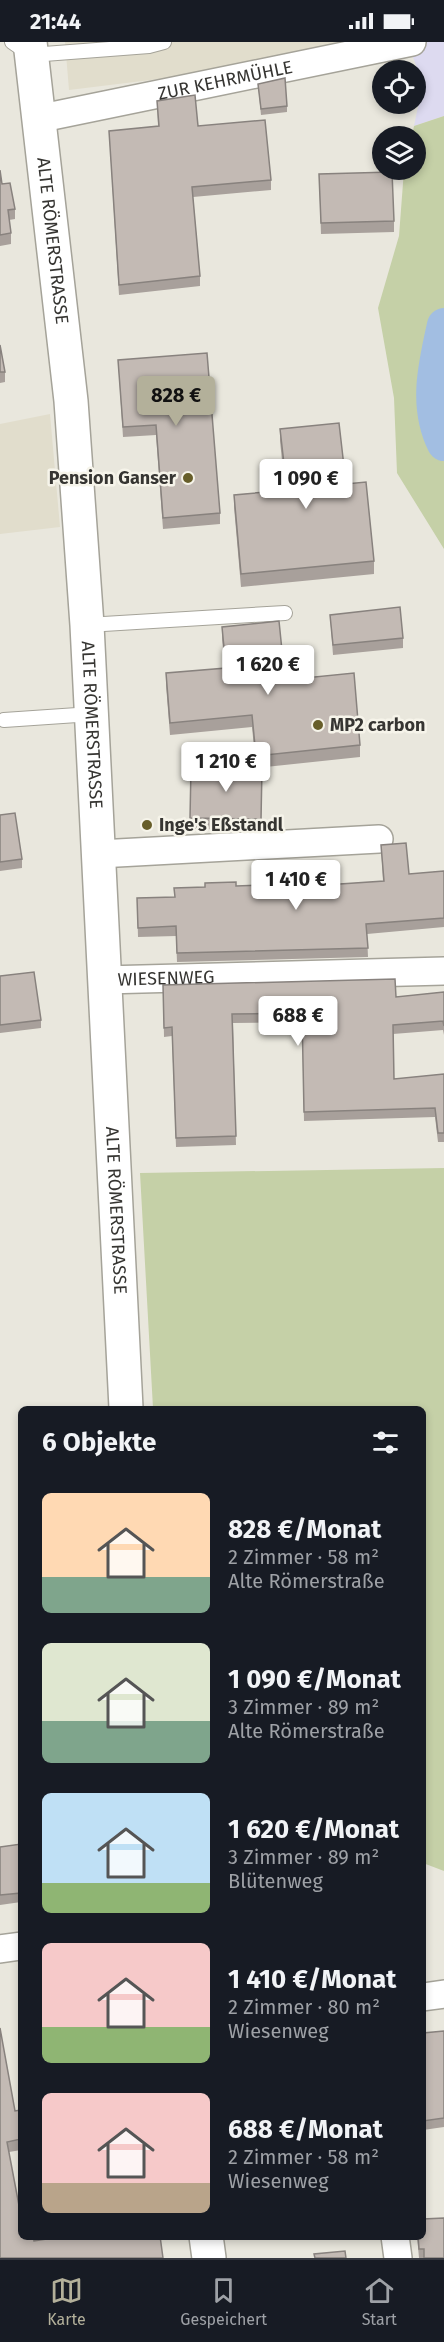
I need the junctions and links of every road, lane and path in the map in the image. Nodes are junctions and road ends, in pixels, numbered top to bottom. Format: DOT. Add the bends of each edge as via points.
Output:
graph roads {
  1 [pos="164,42"];
  2 [pos="412,42"];
  3 [pos="148,44"];
  4 [pos="25,46"];
  5 [pos="106,46"];
  6 [pos="37,119"];
  7 [pos="285,613"];
  8 [pos="87,625"];
  9 [pos="92,714"];
  10 [pos="4,720"];
  11 [pos="379,838"];
  12 [pos="99,854"];
  13 [pos="444,971"];
  14 [pos="104,980"];
  15 [pos="126,1406"];
  16 [pos="18,1946"];
  17 [pos="0,1949"];
  18 [pos="444,1994"];
  19 [pos="426,1996"];
  20 [pos="207,2240"];
  21 [pos="396,2240"];
  22 [pos="209,2258"];
  23 [pos="398,2258"];
  1 -- 3 [label="lane"];
  2 -- 6 [label="street, ZUR KEHRMÜHLE"];
  3 -- 5 [label="lane"];
  4 -- 5 [label="lane"];
  4 -- 6 [label="main road, ALTE RÖMERSTRASSE"];
  6 -- 8 [label="main road, ALTE RÖMERSTRASSE" via="71,401"];
  7 -- 8 [label="lane"];
  8 -- 9 [label="main road, ALTE RÖMERSTRASSE"];
  9 -- 10 [label="lane"];
  9 -- 12 [label="main road, ALTE RÖMERSTRASSE"];
  11 -- 12 [label="street"];
  12 -- 14 [label="main road, ALTE RÖMERSTRASSE"];
  13 -- 14 [label="street, WIESENWEG"];
  14 -- 15 [label="main road, ALTE RÖMERSTRASSE"];
  16 -- 17 [label="street"];
  18 -- 19 [label="street"];
  20 -- 22 [label="main road"];
  21 -- 23 [label="street"];
}
